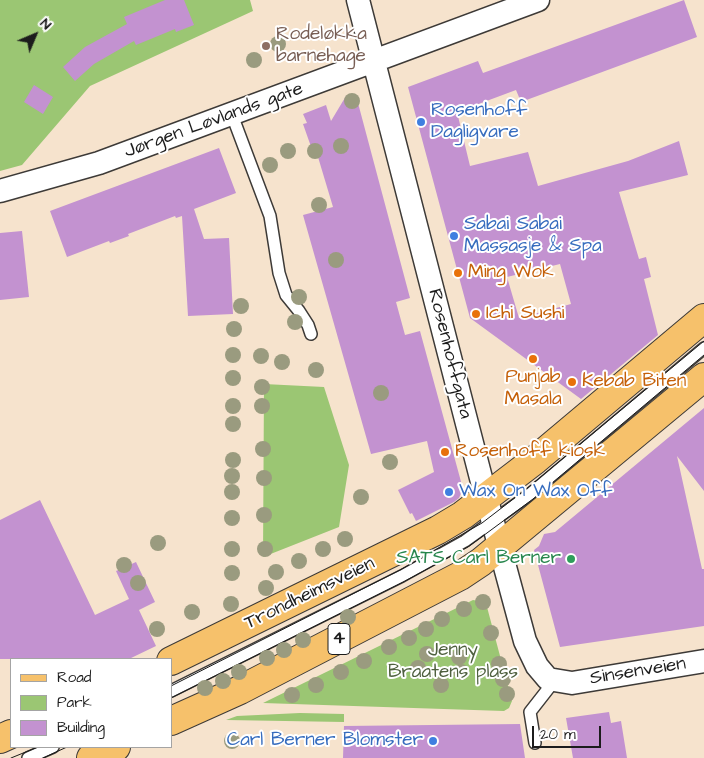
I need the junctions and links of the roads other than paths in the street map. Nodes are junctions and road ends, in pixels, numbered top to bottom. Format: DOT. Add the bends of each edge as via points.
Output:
graph roads {
  1 [pos="358,0"];
  2 [pos="538,0"];
  3 [pos="375,61"];
  4 [pos="232,115"];
  5 [pos="0,191"];
  6 [pos="704,318"];
  7 [pos="310,334"];
  8 [pos="704,348"];
  9 [pos="704,377"];
  10 [pos="494,522"];
  11 [pos="172,661"];
  12 [pos="704,661"];
  13 [pos="564,681"];
  14 [pos="172,691"];
  15 [pos="172,721"];
  16 [pos="535,743"];
  17 [pos="52,748"];
  18 [pos="114,748"];
  19 [pos="28,758"];
  20 [pos="91,758"];
  1 -- 3 [label="street, Rosenhoffgata"];
  2 -- 3 [label="street, Jørgen Løvlands gate"];
  3 -- 4 [label="street, Jørgen Løvlands gate"];
  3 -- 10 [label="street, Rosenhoffgata"];
  4 -- 5 [label="street, Jørgen Løvlands gate" via="100,163"];
  4 -- 7 [label="lane" via="270,216 279,274 286,295 308,325"];
  6 -- 10 [label="main road, Trondheimsveien / 4"];
  8 -- 10 [label="lane"];
  9 -- 10 [label="main road, Trondheimsveien / 4"];
  10 -- 11 [label="main road, Trondheimsveien / 4" via="438,530"];
  10 -- 13 [label="street, Rosenhoffgata" via="525,641 537,666 548,679"];
  10 -- 14 [label="lane" via="410,572"];
  10 -- 15 [label="main road, Trondheimsveien / 4" via="460,576 240,690"];
  12 -- 13 [label="street, Sinsenveien"];
  13 -- 16 [label="lane" via="530,712"];
  17 -- 19 [label="lane"];
  18 -- 20 [label="main road"];
}
